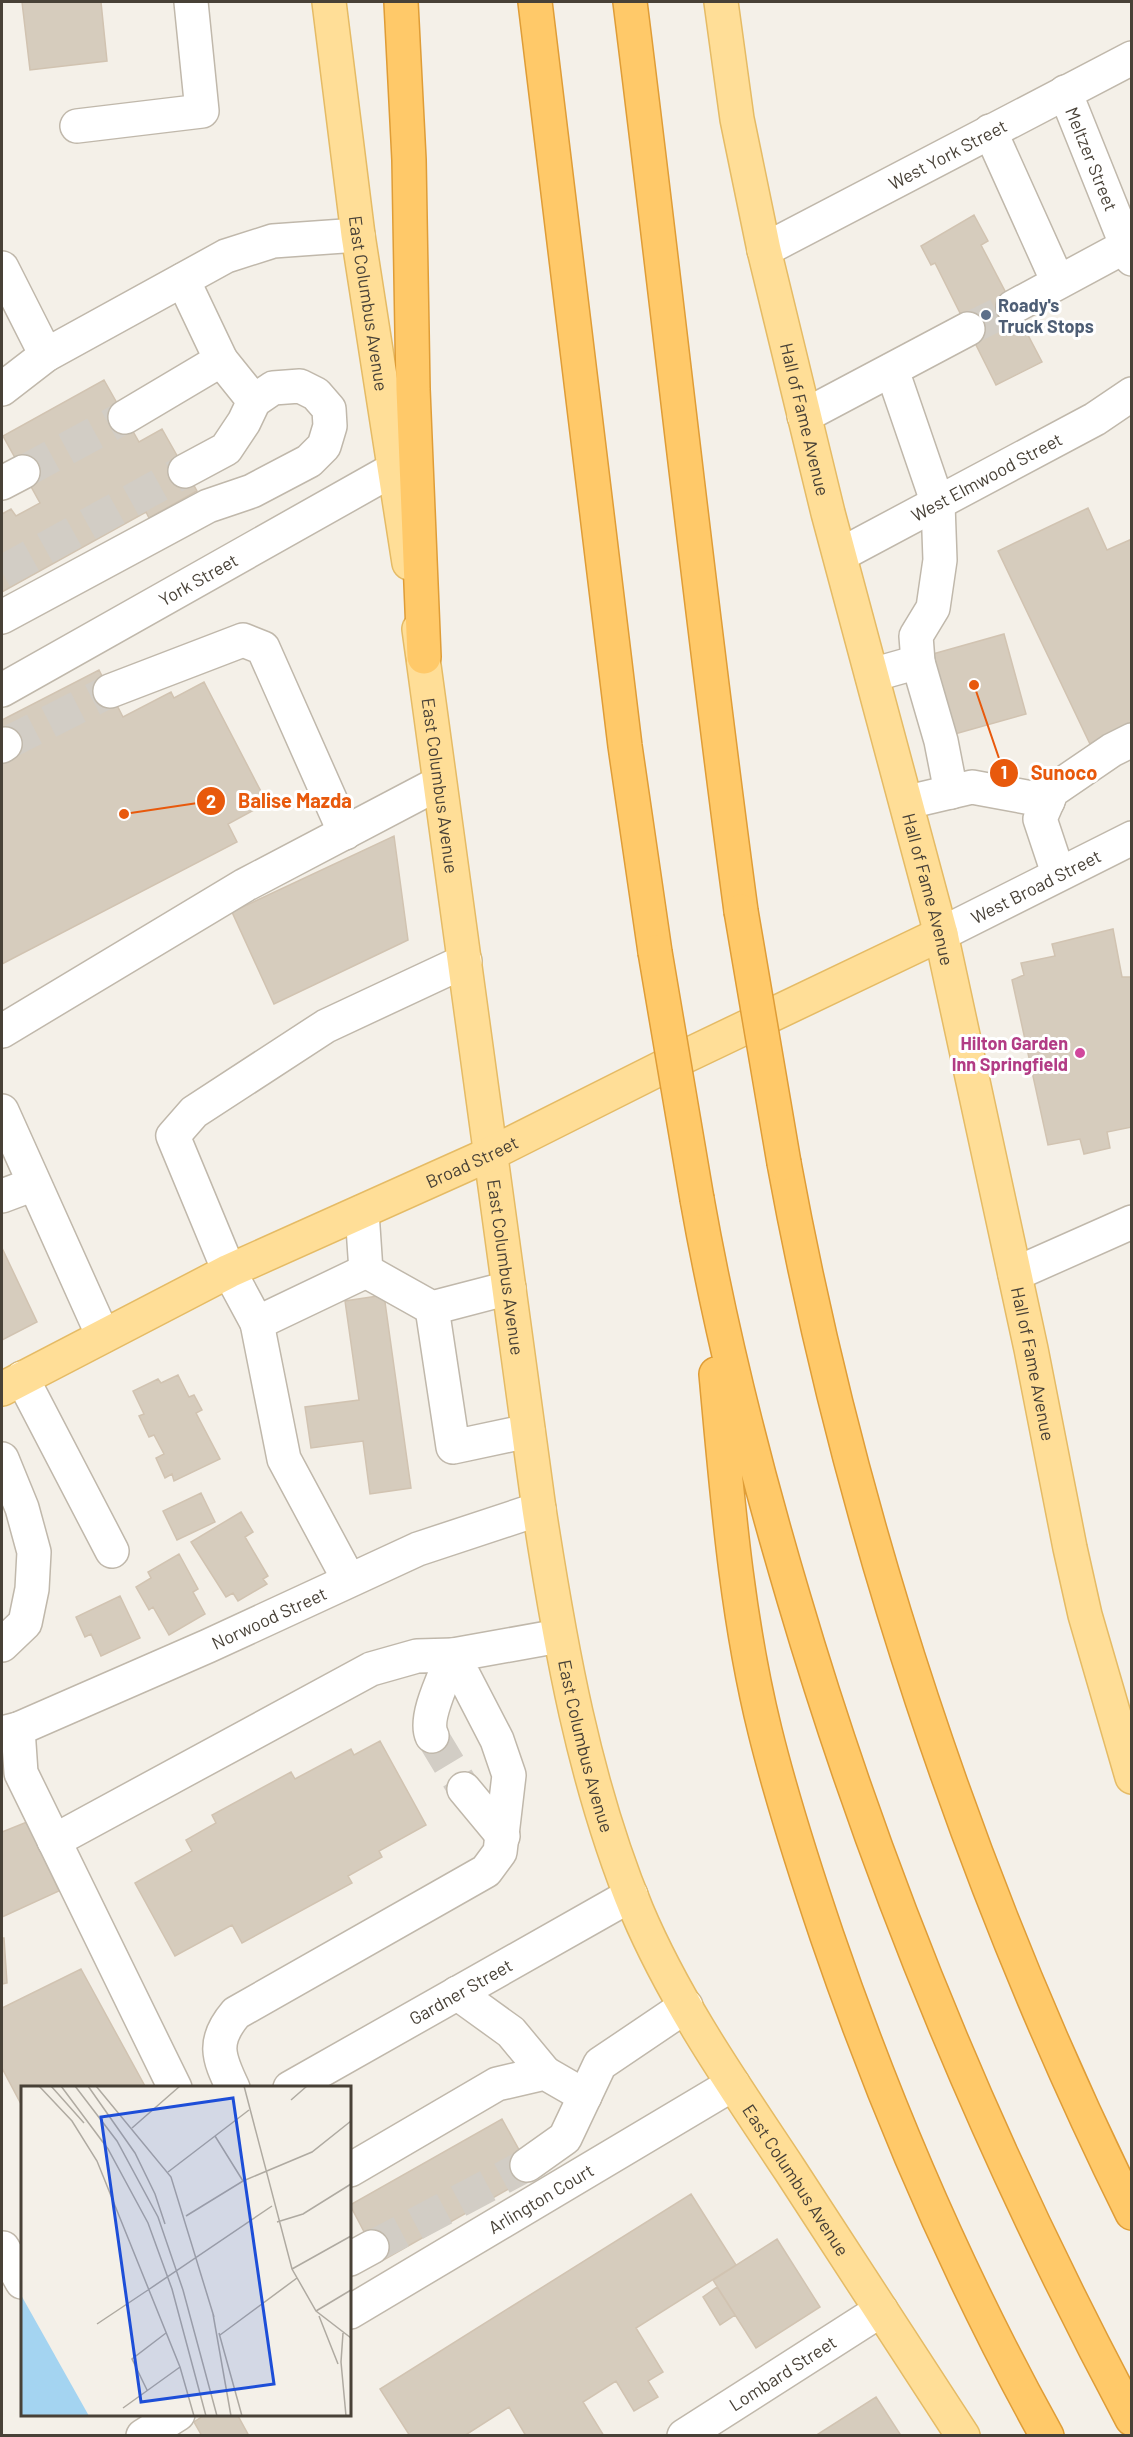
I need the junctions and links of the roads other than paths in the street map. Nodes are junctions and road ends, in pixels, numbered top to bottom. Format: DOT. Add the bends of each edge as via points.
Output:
graph roads {
  1 [pos="191,2"];
  2 [pos="329,2"];
  3 [pos="401,2"];
  4 [pos="535,2"];
  5 [pos="630,2"];
  6 [pos="721,2"];
  7 [pos="1131,58"];
  8 [pos="1065,92"];
  9 [pos="77,126"];
  10 [pos="990,131"];
  11 [pos="358,235"];
  12 [pos="764,250"];
  13 [pos="1129,253"];
  14 [pos="2,268"];
  15 [pos="183,280"];
  16 [pos="1058,282"];
  17 [pos="1012,307"];
  18 [pos="968,329"];
  19 [pos="46,355"];
  20 [pos="221,360"];
  21 [pos="892,370"];
  22 [pos="2,389"];
  23 [pos="1131,394"];
  24 [pos="254,401"];
  25 [pos="804,416"];
  26 [pos="125,417"];
  27 [pos="394,469"];
  28 [pos="185,471"];
  29 [pos="938,504"];
  30 [pos="840,555"];
  31 [pos="2,617"];
  32 [pos="424,657"];
  33 [pos="918,662"];
  34 [pos="872,675"];
  35 [pos="2,690"];
  36 [pos="110,691"];
  37 [pos="1131,740"];
  38 [pos="439,783"];
  39 [pos="951,792"];
  40 [pos="1048,801"];
  41 [pos="908,802"];
  42 [pos="345,833"];
  43 [pos="1131,838"];
  44 [pos="1058,873"];
  45 [pos="941,934"];
  46 [pos="465,961"];
  47 [pos="2,1031"];
  48 [pos="2,1111"];
  49 [pos="490,1154"];
  50 [pos="34,1184"];
  51 [pos="2,1196"];
  52 [pos="362,1212"];
  53 [pos="1131,1222"];
  54 [pos="706,1249"];
  55 [pos="229,1271"];
  56 [pos="366,1271"];
  57 [pos="1015,1274"];
  58 [pos="509,1288"];
  59 [pos="432,1308"];
  60 [pos="257,1323"];
  61 [pos="103,1336"];
  62 [pos="12,1384"];
  63 [pos="528,1431"];
  64 [pos="2,1458"];
  65 [pos="539,1509"];
  66 [pos="12,1511"];
  67 [pos="112,1551"];
  68 [pos="349,1580"];
  69 [pos="559,1636"];
  70 [pos="2,1645"];
  71 [pos="453,1655"];
  72 [pos="10,1731"];
  73 [pos="432,1736"];
  74 [pos="1131,1778"];
  75 [pos="464,1789"];
  76 [pos="503,1836"];
  77 [pos="54,1841"];
  78 [pos="632,1895"];
  79 [pos="457,1993"];
  80 [pos="686,2006"];
  81 [pos="1048,2030"];
  82 [pos="545,2073"];
  83 [pos="733,2084"];
  84 [pos="174,2086"];
  85 [pos="232,2086"];
  86 [pos="294,2086"];
  87 [pos="585,2096"];
  88 [pos="527,2165"];
  89 [pos="1131,2168"];
  90 [pos="351,2169"];
  91 [pos="1131,2213"];
  92 [pos="9,2244"];
  93 [pos="21,2279"];
  94 [pos="881,2310"];
  95 [pos="351,2311"];
  96 [pos="176,2416"];
  97 [pos="1131,2419"];
  98 [pos="143,2436"];
  99 [pos="684,2436"];
  100 [pos="963,2436"];
  101 [pos="1047,2436"];
  1 -- 9 [label="street" via="202,111"];
  2 -- 11 [label="main road, East Columbus Avenue"];
  3 -- 32 [label="highway"];
  4 -- 54 [label="highway, bridge" via="625,746 655,952"];
  5 -- 81 [label="highway, bridge" via="713,706 741,911 784,1163 823,1348 899,1625 993,1897"];
  6 -- 12 [label="main road, Hall of Fame Avenue" via="737,119"];
  7 -- 8 [label="street, West York Street"];
  8 -- 10 [label="street, West York Street"];
  8 -- 13 [label="street, Meltzer Street"];
  10 -- 12 [label="street, West York Street"];
  10 -- 16 [label="street"];
  11 -- 15 [label="street" via="273,241 226,256"];
  11 -- 27 [label="main road, East Columbus Avenue"];
  12 -- 25 [label="main road, Hall of Fame Avenue"];
  13 -- 16 [label="street"];
  14 -- 19 [label="street"];
  15 -- 19 [label="street"];
  15 -- 20 [label="street"];
  16 -- 17 [label="street"];
  18 -- 21 [label="street"];
  19 -- 22 [label="street"];
  20 -- 24 [label="street"];
  20 -- 26 [label="street"];
  21 -- 25 [label="street"];
  21 -- 29 [label="street"];
  23 -- 29 [label="street, West Elmwood Street" via="1095,419"];
  24 -- 28 [label="street" via="226,449"];
  24 -- 31 [label="street" via="273,388 300,387 316,394 329,409 330,426 324,446 300,466 252,491 208,506"];
  25 -- 30 [label="main road, Hall of Fame Avenue"];
  27 -- 32 [label="main road, East Columbus Avenue"];
  27 -- 35 [label="street, York Street"];
  29 -- 30 [label="street, West Elmwood Street"];
  29 -- 33 [label="street" via="940,560 933,608 916,636"];
  30 -- 34 [label="main road, Hall of Fame Avenue"];
  32 -- 38 [label="main road, East Columbus Avenue"];
  33 -- 34 [label="street"];
  33 -- 39 [label="street"];
  34 -- 41 [label="main road, Hall of Fame Avenue"];
  36 -- 42 [label="street" via="243,640 263,648"];
  37 -- 40 [label="street" via="1052,791"];
  38 -- 42 [label="street"];
  38 -- 46 [label="main road, East Columbus Avenue"];
  39 -- 40 [label="street" via="972,787"];
  39 -- 41 [label="street"];
  40 -- 44 [label="street" via="1040,819"];
  41 -- 45 [label="main road, Hall of Fame Avenue"];
  42 -- 47 [label="street" via="245,885"];
  43 -- 44 [label="street, West Broad Street"];
  44 -- 45 [label="street, West Broad Street"];
  45 -- 49 [label="main road, Broad Street"];
  45 -- 57 [label="main road, Hall of Fame Avenue"];
  46 -- 49 [label="main road, East Columbus Avenue"];
  46 -- 55 [label="street" via="326,1026 194,1112 172,1136"];
  48 -- 50 [label="street"];
  49 -- 52 [label="main road, Broad Street"];
  49 -- 58 [label="main road, East Columbus Avenue"];
  50 -- 51 [label="street"];
  50 -- 61 [label="street"];
  52 -- 55 [label="main road, Broad Street"];
  52 -- 56 [label="street"];
  53 -- 57 [label="street"];
  54 -- 97 [label="highway" via="774,1532 861,1810 972,2091 1027,2214"];
  54 -- 101 [label="highway" via="738,1590 765,1730 784,1799 849,2001 894,2117 968,2283"];
  55 -- 60 [label="street"];
  55 -- 61 [label="main road, Broad Street"];
  56 -- 59 [label="street"];
  56 -- 60 [label="street"];
  57 -- 74 [label="main road, Hall of Fame Avenue" via="1077,1582"];
  58 -- 59 [label="street"];
  58 -- 63 [label="main road, East Columbus Avenue"];
  59 -- 63 [label="street" via="453,1447"];
  60 -- 68 [label="street" via="284,1459"];
  61 -- 62 [label="main road, Broad Street"];
  62 -- 67 [label="street"];
  63 -- 65 [label="main road, East Columbus Avenue"];
  64 -- 66 [label="street"];
  65 -- 68 [label="street, Norwood Street" via="418,1549"];
  65 -- 69 [label="main road, East Columbus Avenue"];
  66 -- 70 [label="street" via="34,1552 32,1589 25,1623"];
  68 -- 72 [label="street, Norwood Street" via="208,1647"];
  69 -- 71 [label="street"];
  69 -- 78 [label="main road, East Columbus Avenue" via="594,1780"];
  71 -- 73 [label="street" via="431,1713"];
  71 -- 76 [label="street" via="497,1740 508,1775"];
  71 -- 77 [label="street" via="417,1656 371,1669"];
  72 -- 77 [label="street" via="21,1773"];
  75 -- 76 [label="street"];
  76 -- 85 [label="street" via="501,1852 486,1871 236,2013 227,2024 219,2049 221,2064"];
  77 -- 84 [label="street"];
  78 -- 79 [label="street, Gardner Street"];
  78 -- 80 [label="main road, East Columbus Avenue" via="651,1941"];
  79 -- 82 [label="street" via="511,2032"];
  79 -- 86 [label="street, Gardner Street"];
  80 -- 83 [label="main road, East Columbus Avenue"];
  80 -- 87 [label="street" via="600,2064"];
  81 -- 89 [label="highway"];
  81 -- 91 [label="highway"];
  82 -- 87 [label="street"];
  82 -- 90 [label="street" via="497,2084"];
  83 -- 94 [label="main road, East Columbus Avenue"];
  83 -- 95 [label="street, Arlington Court"];
  87 -- 88 [label="street" via="565,2138"];
  92 -- 93 [label="street"];
  94 -- 99 [label="street, Lombard Street"];
  94 -- 100 [label="main road, East Columbus Avenue"];
  96 -- 98 [label="street"];
}
